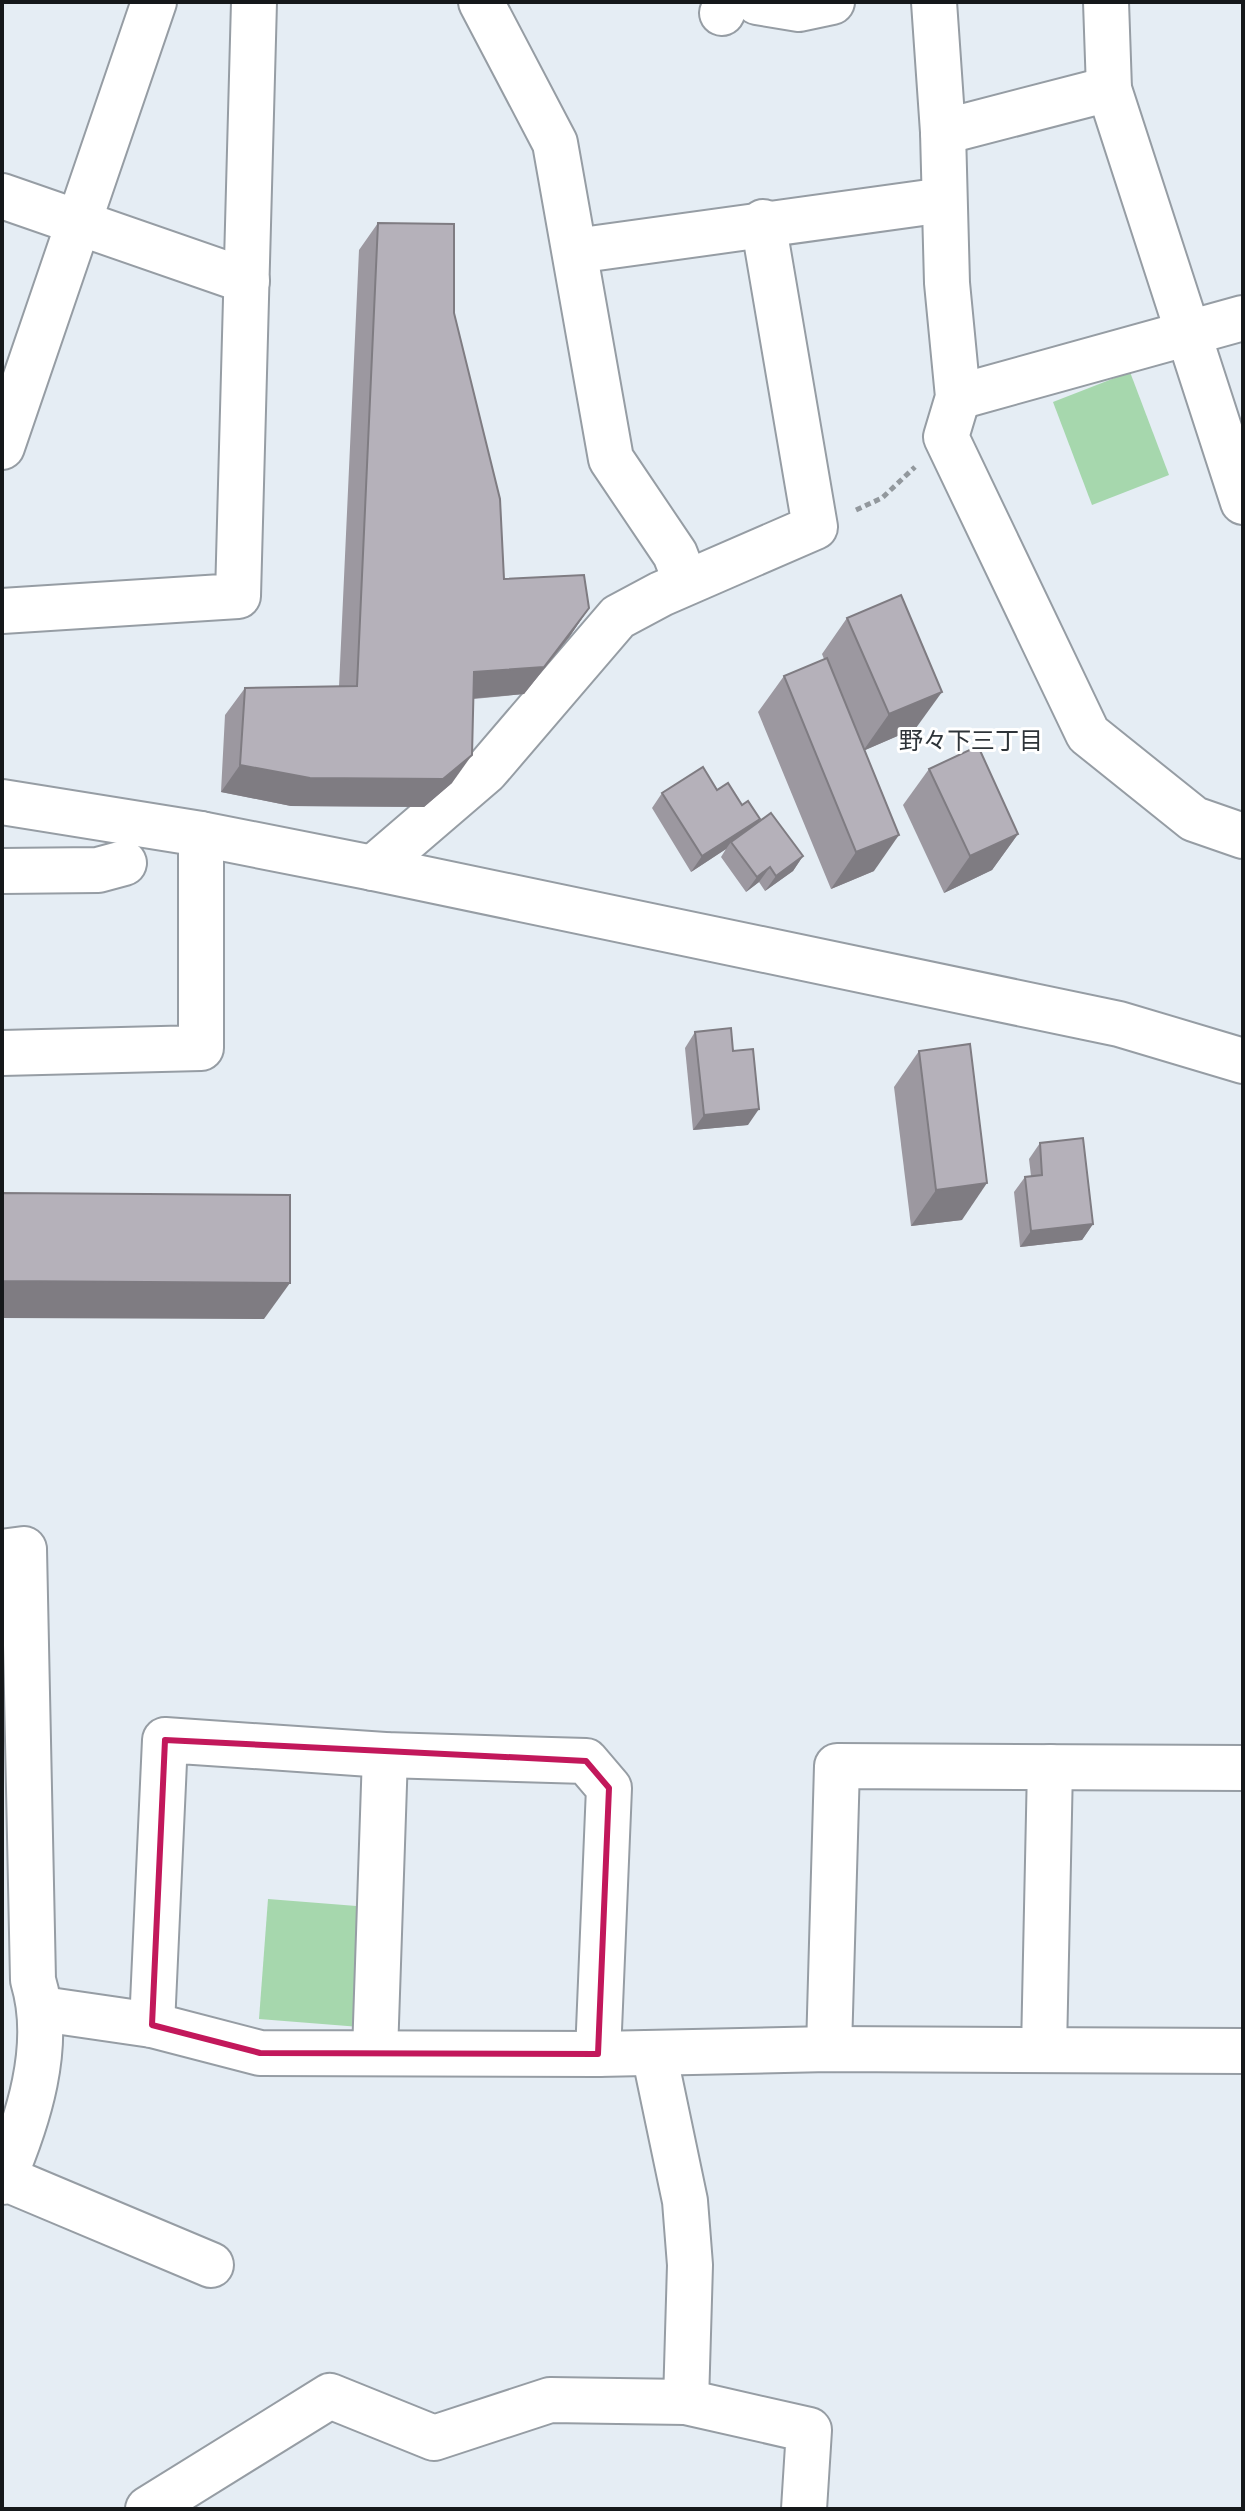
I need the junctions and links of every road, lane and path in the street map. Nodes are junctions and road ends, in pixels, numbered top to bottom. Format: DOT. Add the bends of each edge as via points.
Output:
graph roads {
  1 [pos="154,2"];
  2 [pos="254,2"];
  3 [pos="481,2"];
  4 [pos="832,2"];
  5 [pos="934,2"];
  6 [pos="1106,2"];
  7 [pos="735,6"];
  8 [pos="1109,89"];
  9 [pos="943,132"];
  10 [pos="2,196"];
  11 [pos="944,200"];
  12 [pos="78,222"];
  13 [pos="763,222"];
  14 [pos="575,251"];
  15 [pos="247,281"];
  16 [pos="1243,318"];
  17 [pos="1187,335"];
  18 [pos="952,417"];
  19 [pos="2,447"];
  20 [pos="1243,502"];
  21 [pos="815,527"];
  22 [pos="686,582"];
  23 [pos="2,611"];
  24 [pos="2,802"];
  25 [pos="201,834"];
  26 [pos="1243,836"];
  27 [pos="124,863"];
  28 [pos="373,868"];
  29 [pos="2,871"];
  30 [pos="2,1053"];
  31 [pos="1243,1061"];
  32 [pos="2,1552"];
  33 [pos="385,1755"];
  34 [pos="1050,1767"];
  35 [pos="1243,1768"];
  36 [pos="42,2009"];
  37 [pos="152,2025"];
  38 [pos="829,2049"];
  39 [pos="1044,2050"];
  40 [pos="1243,2051"];
  41 [pos="375,2053"];
  42 [pos="654,2053"];
  43 [pos="598,2054"];
  44 [pos="17,2098"];
  45 [pos="3,2180"];
  46 [pos="211,2265"];
  47 [pos="686,2402"];
  48 [pos="148,2509"];
  49 [pos="804,2509"];
  1 -- 12 [label="street"];
  2 -- 15 [label="street"];
  3 -- 14 [label="street" via="555,143"];
  4 -- 7 [label="street" via="799,9"];
  5 -- 9 [label="street"];
  6 -- 8 [label="street"];
  8 -- 9 [label="street"];
  8 -- 17 [label="street"];
  9 -- 11 [label="street"];
  10 -- 12 [label="street"];
  11 -- 13 [label="street"];
  11 -- 18 [label="street"];
  12 -- 15 [label="street"];
  12 -- 19 [label="street"];
  13 -- 14 [label="street"];
  13 -- 21 [label="street"];
  14 -- 22 [label="street" via="611,459 675,554"];
  15 -- 23 [label="street" via="238,596"];
  16 -- 17 [label="street"];
  17 -- 18 [label="street"];
  17 -- 20 [label="street"];
  18 -- 21 [label="path" via="882,498"];
  18 -- 26 [label="street" via="1088,734 1194,819"];
  21 -- 22 [label="street"];
  22 -- 28 [label="street" via="618,617 486,771"];
  24 -- 25 [label="street"];
  25 -- 28 [label="street"];
  25 -- 30 [label="street" via="201,1048"];
  27 -- 29 [label="street" via="98,870"];
  28 -- 31 [label="street" via="1119,1024"];
  32 -- 36 [label="street" via="24,1549 33,1980"];
  33 -- 37 [label="street" via="165,1740"];
  33 -- 41 [label="street"];
  33 -- 43 [label="street" via="586,1761 609,1788"];
  34 -- 35 [label="street"];
  34 -- 38 [label="street" via="837,1766"];
  34 -- 39 [label="street"];
  36 -- 37 [label="street"];
  36 -- 44 [label="street"];
  37 -- 41 [label="street" via="260,2053"];
  38 -- 39 [label="street"];
  38 -- 42 [label="street"];
  39 -- 40 [label="street"];
  41 -- 43 [label="street"];
  42 -- 43 [label="street"];
  42 -- 47 [label="street" via="685,2201 690,2265"];
  44 -- 45 [label="street"];
  45 -- 46 [label="street"];
  47 -- 48 [label="street" via="550,2400 434,2438 330,2396"];
  47 -- 49 [label="street" via="809,2430"];
}
